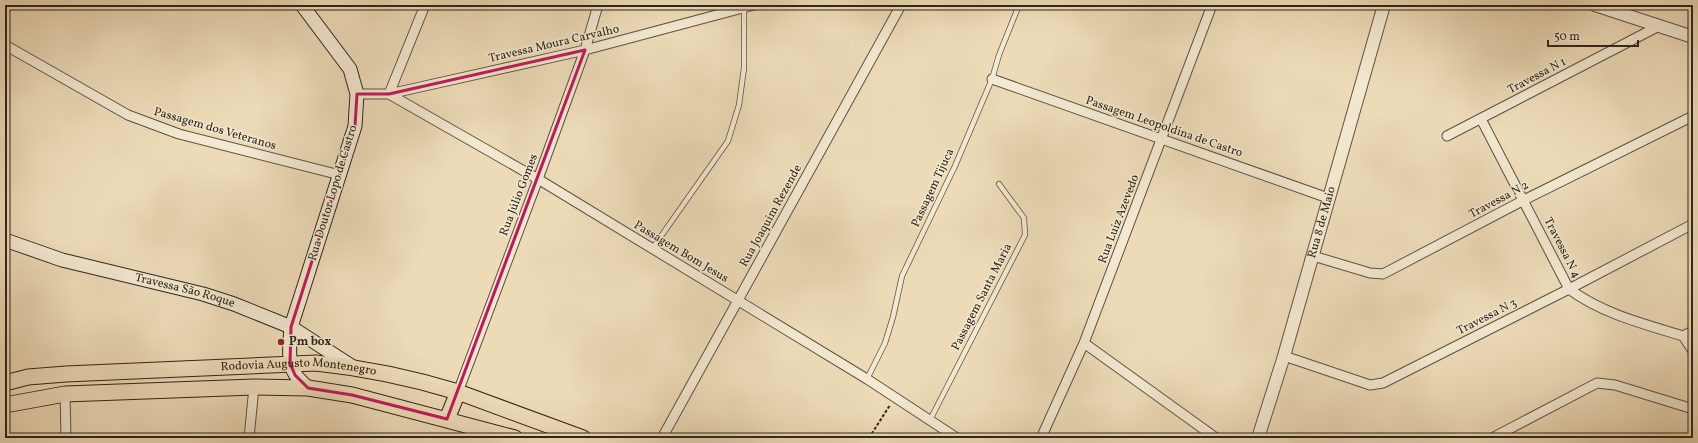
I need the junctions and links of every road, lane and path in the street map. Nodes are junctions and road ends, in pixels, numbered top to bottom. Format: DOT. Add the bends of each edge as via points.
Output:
graph roads {
  1 [pos="302,5"];
  2 [pos="425,5"];
  3 [pos="598,5"];
  4 [pos="754,5"];
  5 [pos="901,5"];
  6 [pos="1019,5"];
  7 [pos="1212,5"];
  8 [pos="1384,5"];
  9 [pos="1595,5"];
  10 [pos="744,8"];
  11 [pos="1659,26"];
  12 [pos="1693,37"];
  13 [pos="5,45"];
  14 [pos="585,50"];
  15 [pos="992,79"];
  16 [pos="357,94"];
  17 [pos="389,94"];
  18 [pos="1693,116"];
  19 [pos="1481,119"];
  20 [pos="1447,136"];
  21 [pos="1162,140"];
  22 [pos="340,175"];
  23 [pos="538,179"];
  24 [pos="999,184"];
  25 [pos="1328,198"];
  26 [pos="1524,200"];
  27 [pos="1693,224"];
  28 [pos="5,240"];
  29 [pos="652,249"];
  30 [pos="1312,256"];
  31 [pos="1569,289"];
  32 [pos="738,301"];
  33 [pos="291,327"];
  34 [pos="1693,331"];
  35 [pos="1683,336"];
  36 [pos="1084,344"];
  37 [pos="1693,351"];
  38 [pos="1284,356"];
  39 [pos="290,363"];
  40 [pos="353,367"];
  41 [pos="866,379"];
  42 [pos="5,383"];
  43 [pos="254,387"];
  44 [pos="308,388"];
  45 [pos="458,392"];
  46 [pos="65,394"];
  47 [pos="894,397"];
  48 [pos="5,405"];
  49 [pos="1693,409"];
  50 [pos="447,419"];
  51 [pos="930,420"];
  52 [pos="506,437"];
  53 [pos="66,438"];
  54 [pos="249,438"];
  55 [pos="583,438"];
  56 [pos="662,438"];
  57 [pos="869,438"];
  58 [pos="957,438"];
  59 [pos="1041,438"];
  60 [pos="1216,438"];
  61 [pos="1258,438"];
  62 [pos="1492,438"];
  1 -- 16 [label="main road, Rua Doutor Lopo de Castro" via="350,69"];
  2 -- 17 [label="street"];
  3 -- 14 [label="street, Rua Júlio Gomes"];
  4 -- 10 [label="street, Travessa Moura Carvalho"];
  5 -- 32 [label="street, Rua Joaquim Rezende"];
  6 -- 15 [label="lane, Passagem Tijuca"];
  7 -- 21 [label="street, Rua Luiz Azevedo"];
  8 -- 25 [label="street, Rua 8 de Maio"];
  9 -- 11 [label="street"];
  10 -- 14 [label="street, Travessa Moura Carvalho"];
  10 -- 29 [label="lane" via="744,68 739,105 728,141"];
  11 -- 12 [label="street"];
  11 -- 19 [label="street, Travessa N 1"];
  13 -- 22 [label="street, Passagem dos Veteranos" via="128,115 179,134"];
  14 -- 17 [label="street, Travessa Moura Carvalho"];
  14 -- 23 [label="street, Rua Júlio Gomes"];
  15 -- 21 [label="street, Passagem Leopoldina de Castro"];
  15 -- 41 [label="lane, Passagem Tijuca" via="955,166 902,276 885,343"];
  16 -- 17 [label="street, Travessa Moura Carvalho"];
  16 -- 22 [label="main road, Rua Doutor Lopo de Castro" via="354,126"];
  17 -- 23 [label="street, Passagem Bom Jesus"];
  18 -- 26 [label="street, Travessa N 2"];
  19 -- 20 [label="street, Travessa N 1"];
  19 -- 26 [label="street, Travessa N 4"];
  21 -- 25 [label="street, Passagem Leopoldina de Castro"];
  21 -- 36 [label="street, Rua Luiz Azevedo"];
  22 -- 33 [label="main road, Rua Doutor Lopo de Castro"];
  23 -- 29 [label="street, Passagem Bom Jesus"];
  23 -- 45 [label="street, Rua Júlio Gomes"];
  24 -- 51 [label="lane, Passagem Santa Maria" via="1024,218 1026,235"];
  25 -- 30 [label="street, Rua 8 de Maio"];
  26 -- 30 [label="street, Travessa N 2" via="1383,274 1370,273"];
  26 -- 31 [label="street, Travessa N 4"];
  27 -- 31 [label="street, Travessa N 3"];
  28 -- 33 [label="main road, Travessa São Roque" via="62,260 203,294"];
  29 -- 32 [label="street, Passagem Bom Jesus"];
  30 -- 38 [label="street, Rua 8 de Maio"];
  31 -- 35 [label="street, Travessa N 4" via="1585,301 1604,310"];
  31 -- 38 [label="street, Travessa N 3" via="1383,383 1370,385"];
  32 -- 41 [label="street, Passagem Bom Jesus"];
  32 -- 56 [label="street, Rua Joaquim Rezende"];
  33 -- 39 [label="main road, Rua Doutor Lopo de Castro"];
  33 -- 40 [label="main road, Travessa São Roque"];
  34 -- 35 [label="street"];
  35 -- 37 [label="street"];
  36 -- 59 [label="street, Rua Luiz Azevedo"];
  36 -- 60 [label="street"];
  38 -- 61 [label="street, Rua 8 de Maio"];
  39 -- 40 [label="main road, Rodovia Augusto Montenegro"];
  39 -- 42 [label="main road, Rodovia Augusto Montenegro" via="66,374 28,377"];
  39 -- 44 [label="main road, Rua Doutor Lopo de Castro" via="295,375"];
  40 -- 45 [label="main road, Rodovia Augusto Montenegro"];
  41 -- 47 [label="street, Passagem Bom Jesus"];
  43 -- 44 [label="main road, Rodovia Augusto Montenegro"];
  43 -- 46 [label="main road, Rodovia Augusto Montenegro"];
  43 -- 54 [label="street"];
  44 -- 50 [label="main road, Rodovia Augusto Montenegro" via="352,395"];
  45 -- 50 [label="main road"];
  45 -- 55 [label="main road, Rodovia Augusto Montenegro"];
  46 -- 48 [label="main road, Rodovia Augusto Montenegro"];
  46 -- 53 [label="street"];
  47 -- 51 [label="street, Passagem Bom Jesus"];
  47 -- 57 [label="path"];
  49 -- 62 [label="street" via="1615,385 1597,383"];
  50 -- 52 [label="main road, Rodovia Augusto Montenegro"];
  51 -- 58 [label="street, Passagem Bom Jesus"];
}
